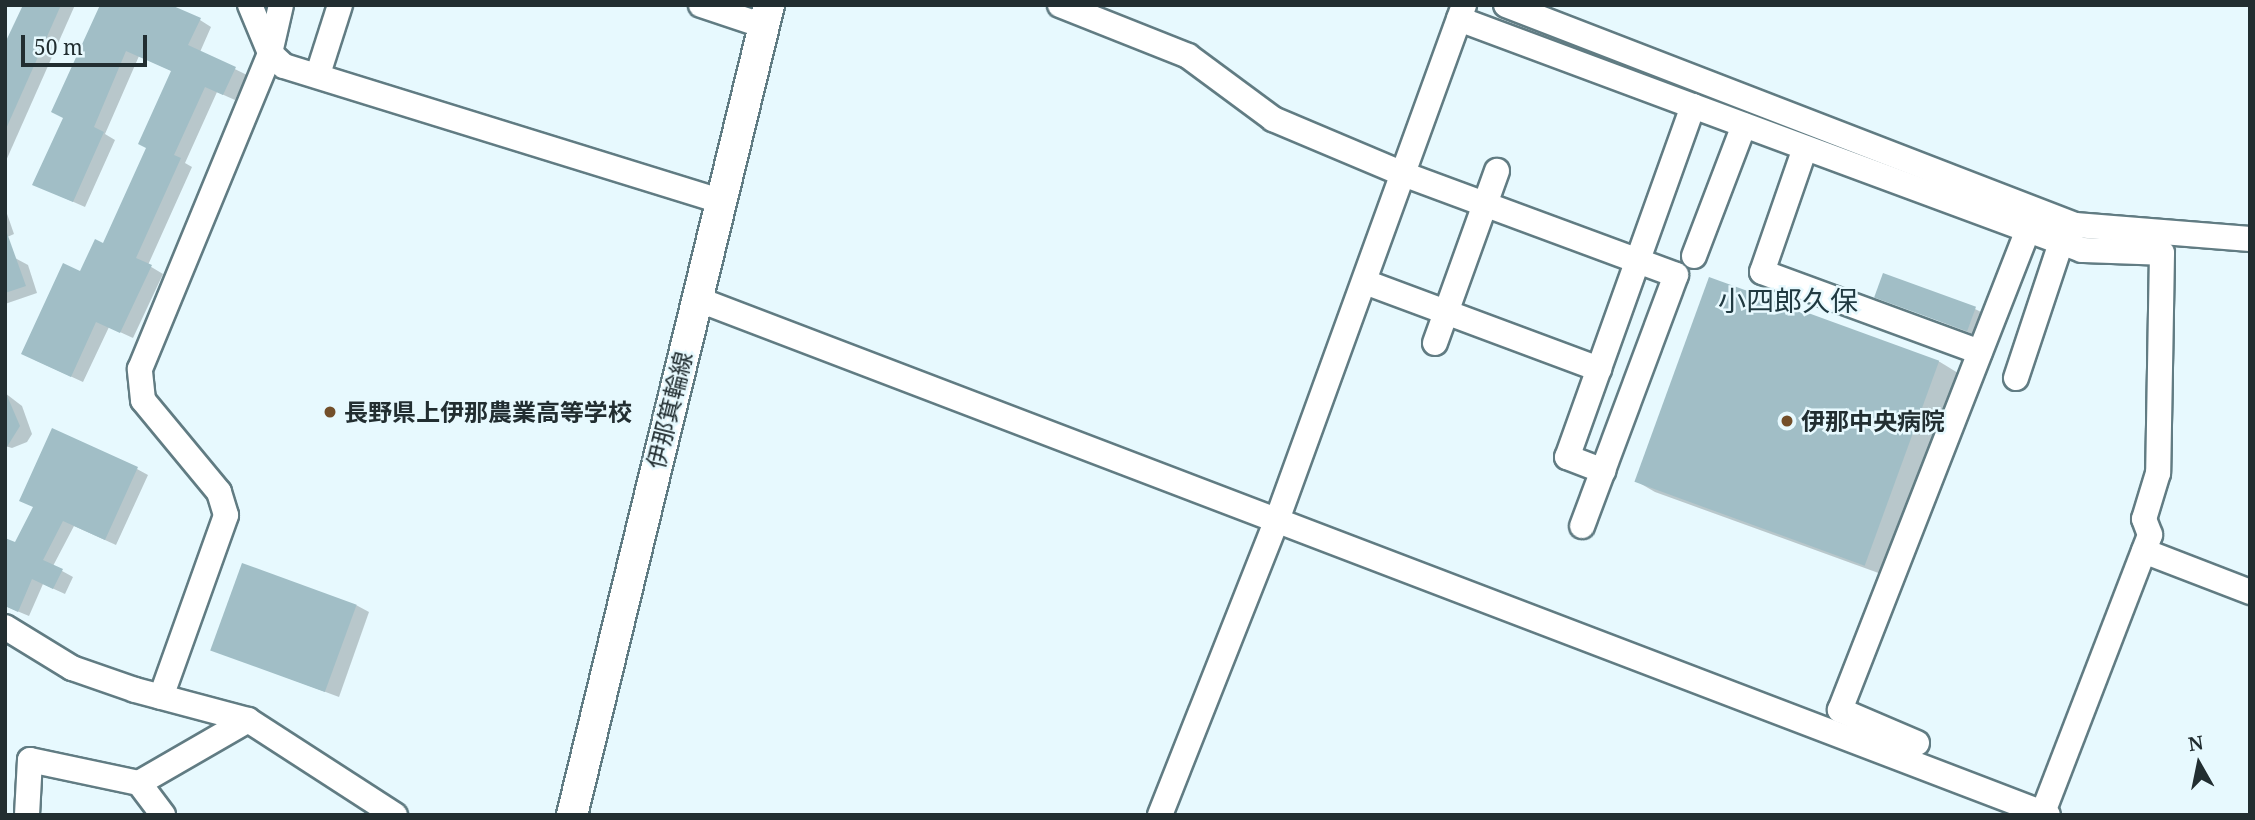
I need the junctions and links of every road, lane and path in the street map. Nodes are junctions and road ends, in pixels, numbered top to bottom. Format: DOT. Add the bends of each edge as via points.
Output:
graph roads {
  1 [pos="250,5"];
  2 [pos="281,5"];
  3 [pos="340,5"];
  4 [pos="701,5"];
  5 [pos="1060,5"];
  6 [pos="1506,5"];
  7 [pos="1462,12"];
  8 [pos="767,15"];
  9 [pos="270,53"];
  10 [pos="318,74"];
  11 [pos="1693,106"];
  12 [pos="1744,125"];
  13 [pos="1805,148"];
  14 [pos="1497,171"];
  15 [pos="1403,174"];
  16 [pos="720,201"];
  17 [pos="1485,205"];
  18 [pos="2027,232"];
  19 [pos="2250,239"];
  20 [pos="2061,243"];
  21 [pos="1694,256"];
  22 [pos="1638,263"];
  23 [pos="1365,282"];
  24 [pos="697,299"];
  25 [pos="1446,312"];
  26 [pos="1611,338"];
  27 [pos="1435,343"];
  28 [pos="1647,351"];
  29 [pos="1980,352"];
  30 [pos="1599,369"];
  31 [pos="2016,379"];
  32 [pos="1603,471"];
  33 [pos="1277,520"];
  34 [pos="1582,526"];
  35 [pos="2144,551"];
  36 [pos="2250,592"];
  37 [pos="5,627"];
  38 [pos="161,697"];
  39 [pos="248,720"];
  40 [pos="1917,743"];
  41 [pos="139,783"];
  42 [pos="2045,814"];
  43 [pos="27,815"];
  44 [pos="163,815"];
  45 [pos="395,815"];
  46 [pos="572,815"];
  47 [pos="1160,815"];
  1 -- 9 [label="street"];
  2 -- 9 [label="street"];
  3 -- 10 [label="street"];
  4 -- 8 [label="street"];
  5 -- 15 [label="street" via="1188,57 1273,119"];
  6 -- 19 [label="street" via="2075,225"];
  7 -- 11 [label="street"];
  7 -- 15 [label="street"];
  8 -- 16 [label="main road, 伊那箕輪線"];
  9 -- 10 [label="street" via="284,66"];
  9 -- 38 [label="street" via="140,369 143,400 219,492 226,515"];
  10 -- 16 [label="street"];
  11 -- 12 [label="street"];
  11 -- 22 [label="street"];
  12 -- 13 [label="street"];
  12 -- 21 [label="street"];
  13 -- 18 [label="street"];
  13 -- 29 [label="street" via="1762,272"];
  14 -- 17 [label="street"];
  15 -- 17 [label="street"];
  15 -- 23 [label="street"];
  16 -- 24 [label="main road, 伊那箕輪線"];
  17 -- 22 [label="street"];
  17 -- 25 [label="street"];
  18 -- 20 [label="street"];
  18 -- 29 [label="street"];
  20 -- 31 [label="street"];
  20 -- 35 [label="street" via="2082,250 2162,253 2158,473 2144,519 2150,535"];
  22 -- 26 [label="street"];
  22 -- 28 [label="street" via="1675,275"];
  23 -- 25 [label="street"];
  23 -- 33 [label="street"];
  24 -- 33 [label="street"];
  24 -- 46 [label="main road, 伊那箕輪線"];
  25 -- 27 [label="street"];
  25 -- 30 [label="street"];
  26 -- 28 [label="street"];
  26 -- 30 [label="street"];
  28 -- 32 [label="street"];
  29 -- 40 [label="street" via="1840,710"];
  30 -- 32 [label="street" via="1567,457"];
  32 -- 34 [label="street"];
  33 -- 42 [label="street"];
  33 -- 47 [label="street"];
  35 -- 36 [label="street"];
  35 -- 42 [label="street"];
  37 -- 38 [label="street" via="72,668"];
  38 -- 39 [label="street"];
  39 -- 41 [label="street"];
  39 -- 45 [label="street"];
  41 -- 43 [label="street" via="30,760"];
  41 -- 44 [label="street"];
}
